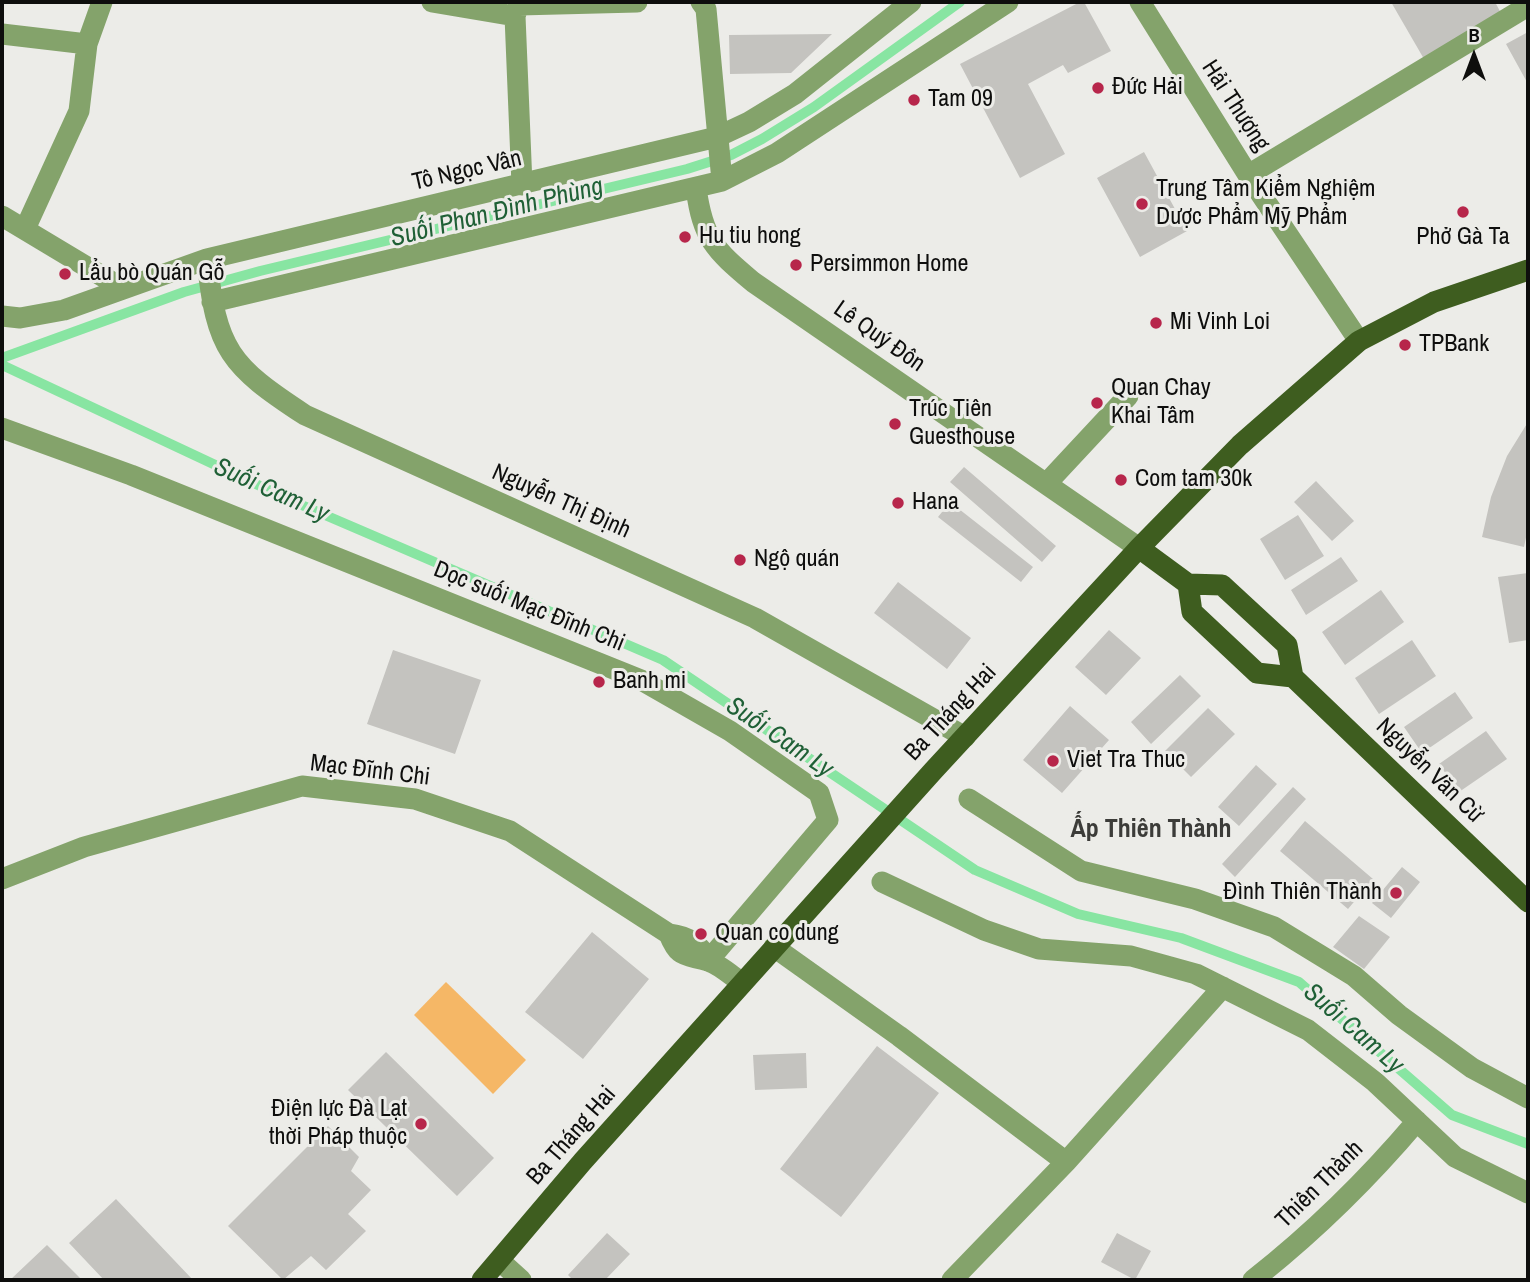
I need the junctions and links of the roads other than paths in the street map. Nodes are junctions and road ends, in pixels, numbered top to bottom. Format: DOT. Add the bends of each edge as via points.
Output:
graph roads {
  1 [pos="102,2"];
  2 [pos="432,2"];
  3 [pos="637,2"];
  4 [pos="701,2"];
  5 [pos="911,2"];
  6 [pos="1008,2"];
  7 [pos="1140,2"];
  8 [pos="1524,2"];
  9 [pos="1528,6"];
  10 [pos="515,16"];
  11 [pos="2,34"];
  12 [pos="87,44"];
  13 [pos="719,163"];
  14 [pos="1248,175"];
  15 [pos="522,185"];
  16 [pos="696,188"];
  17 [pos="2,216"];
  18 [pos="25,229"];
  19 [pos="208,265"];
  20 [pos="1528,270"];
  21 [pos="122,288"];
  22 [pos="212,302"];
  23 [pos="2,316"];
  24 [pos="1359,341"];
  25 [pos="1128,396"];
  26 [pos="2,428"];
  27 [pos="1045,484"];
  28 [pos="1139,548"];
  29 [pos="1188,584"];
  30 [pos="1293,677"];
  31 [pos="965,737"];
  32 [pos="969,799"];
  33 [pos="2,879"];
  34 [pos="882,882"];
  35 [pos="1528,902"];
  36 [pos="774,947"];
  37 [pos="708,961"];
  38 [pos="742,983"];
  39 [pos="1223,987"];
  40 [pos="1528,1098"];
  41 [pos="1417,1121"];
  42 [pos="1066,1162"];
  43 [pos="1528,1193"];
  44 [pos="500,1261"];
  45 [pos="964,1277"];
  46 [pos="482,1280"];
  47 [pos="521,1280"];
  48 [pos="1253,1280"];
  1 -- 12 [label="street"];
  2 -- 10 [label="street"];
  3 -- 10 [label="street" via="519,5"];
  4 -- 13 [label="street" via="706,9"];
  5 -- 13 [label="street, Tô Ngọc Vân" via="795,94 749,122"];
  6 -- 13 [label="street, Tô Ngọc Vân" via="777,153"];
  7 -- 14 [label="street, Hải Thượng"];
  8 -- 9 [label="street"];
  9 -- 14 [label="street"];
  10 -- 15 [label="street"];
  11 -- 12 [label="street"];
  12 -- 18 [label="street" via="79,111"];
  13 -- 15 [label="street, Tô Ngọc Vân"];
  13 -- 16 [label="street, Tô Ngọc Vân"];
  14 -- 24 [label="street, Hải Thượng"];
  15 -- 19 [label="street, Tô Ngọc Vân"];
  16 -- 22 [label="street, Tô Ngọc Vân"];
  16 -- 27 [label="street, Lê Quý Đôn" via="701,221 718,253"];
  17 -- 18 [label="street"];
  18 -- 21 [label="street"];
  19 -- 21 [label="street, Tô Ngọc Vân"];
  19 -- 22 [label="street, Nguyễn Thị Định"];
  20 -- 24 [label="main road, Ba Tháng Hai" via="1434,302"];
  21 -- 23 [label="street, Tô Ngọc Vân" via="64,310 20,318"];
  22 -- 31 [label="street, Nguyễn Thị Định" via="218,331 236,363 258,384 305,415 755,618"];
  24 -- 28 [label="main road, Ba Tháng Hai" via="1240,445"];
  25 -- 27 [label="street"];
  26 -- 37 [label="street, Dọc suối Mạc Đĩnh Chi" via="131,475 641,680 730,730 819,793 828,820"];
  27 -- 28 [label="street, Lê Quý Đôn"];
  28 -- 29 [label="main road"];
  28 -- 31 [label="main road, Ba Tháng Hai"];
  29 -- 30 [label="main road" via="1192,612 1257,673"];
  29 -- 30 [label="main road" via="1222,584 1287,645"];
  30 -- 35 [label="main road, Nguyễn Văn Cừ"];
  31 -- 36 [label="main road, Ba Tháng Hai"];
  32 -- 40 [label="street" via="1081,871 1195,899 1274,928 1354,976 1472,1068"];
  33 -- 37 [label="street, Mạc Đĩnh Chi" via="84,848 302,786 415,799 510,831 669,934 683,935 703,949"];
  34 -- 39 [label="street" via="984,930 1039,949 1131,956 1196,974"];
  36 -- 38 [label="main road, Ba Tháng Hai"];
  36 -- 42 [label="street"];
  37 -- 38 [label="street, Mạc Đĩnh Chi"];
  38 -- 44 [label="main road, Ba Tháng Hai"];
  39 -- 41 [label="street" via="1308,1030"];
  39 -- 42 [label="street"];
  41 -- 43 [label="street" via="1455,1157"];
  41 -- 48 [label="street, Thiên Thành" via="1354,1192 1302,1242"];
  42 -- 45 [label="street"];
  44 -- 46 [label="main road, Ba Tháng Hai"];
  44 -- 47 [label="street"];
}
